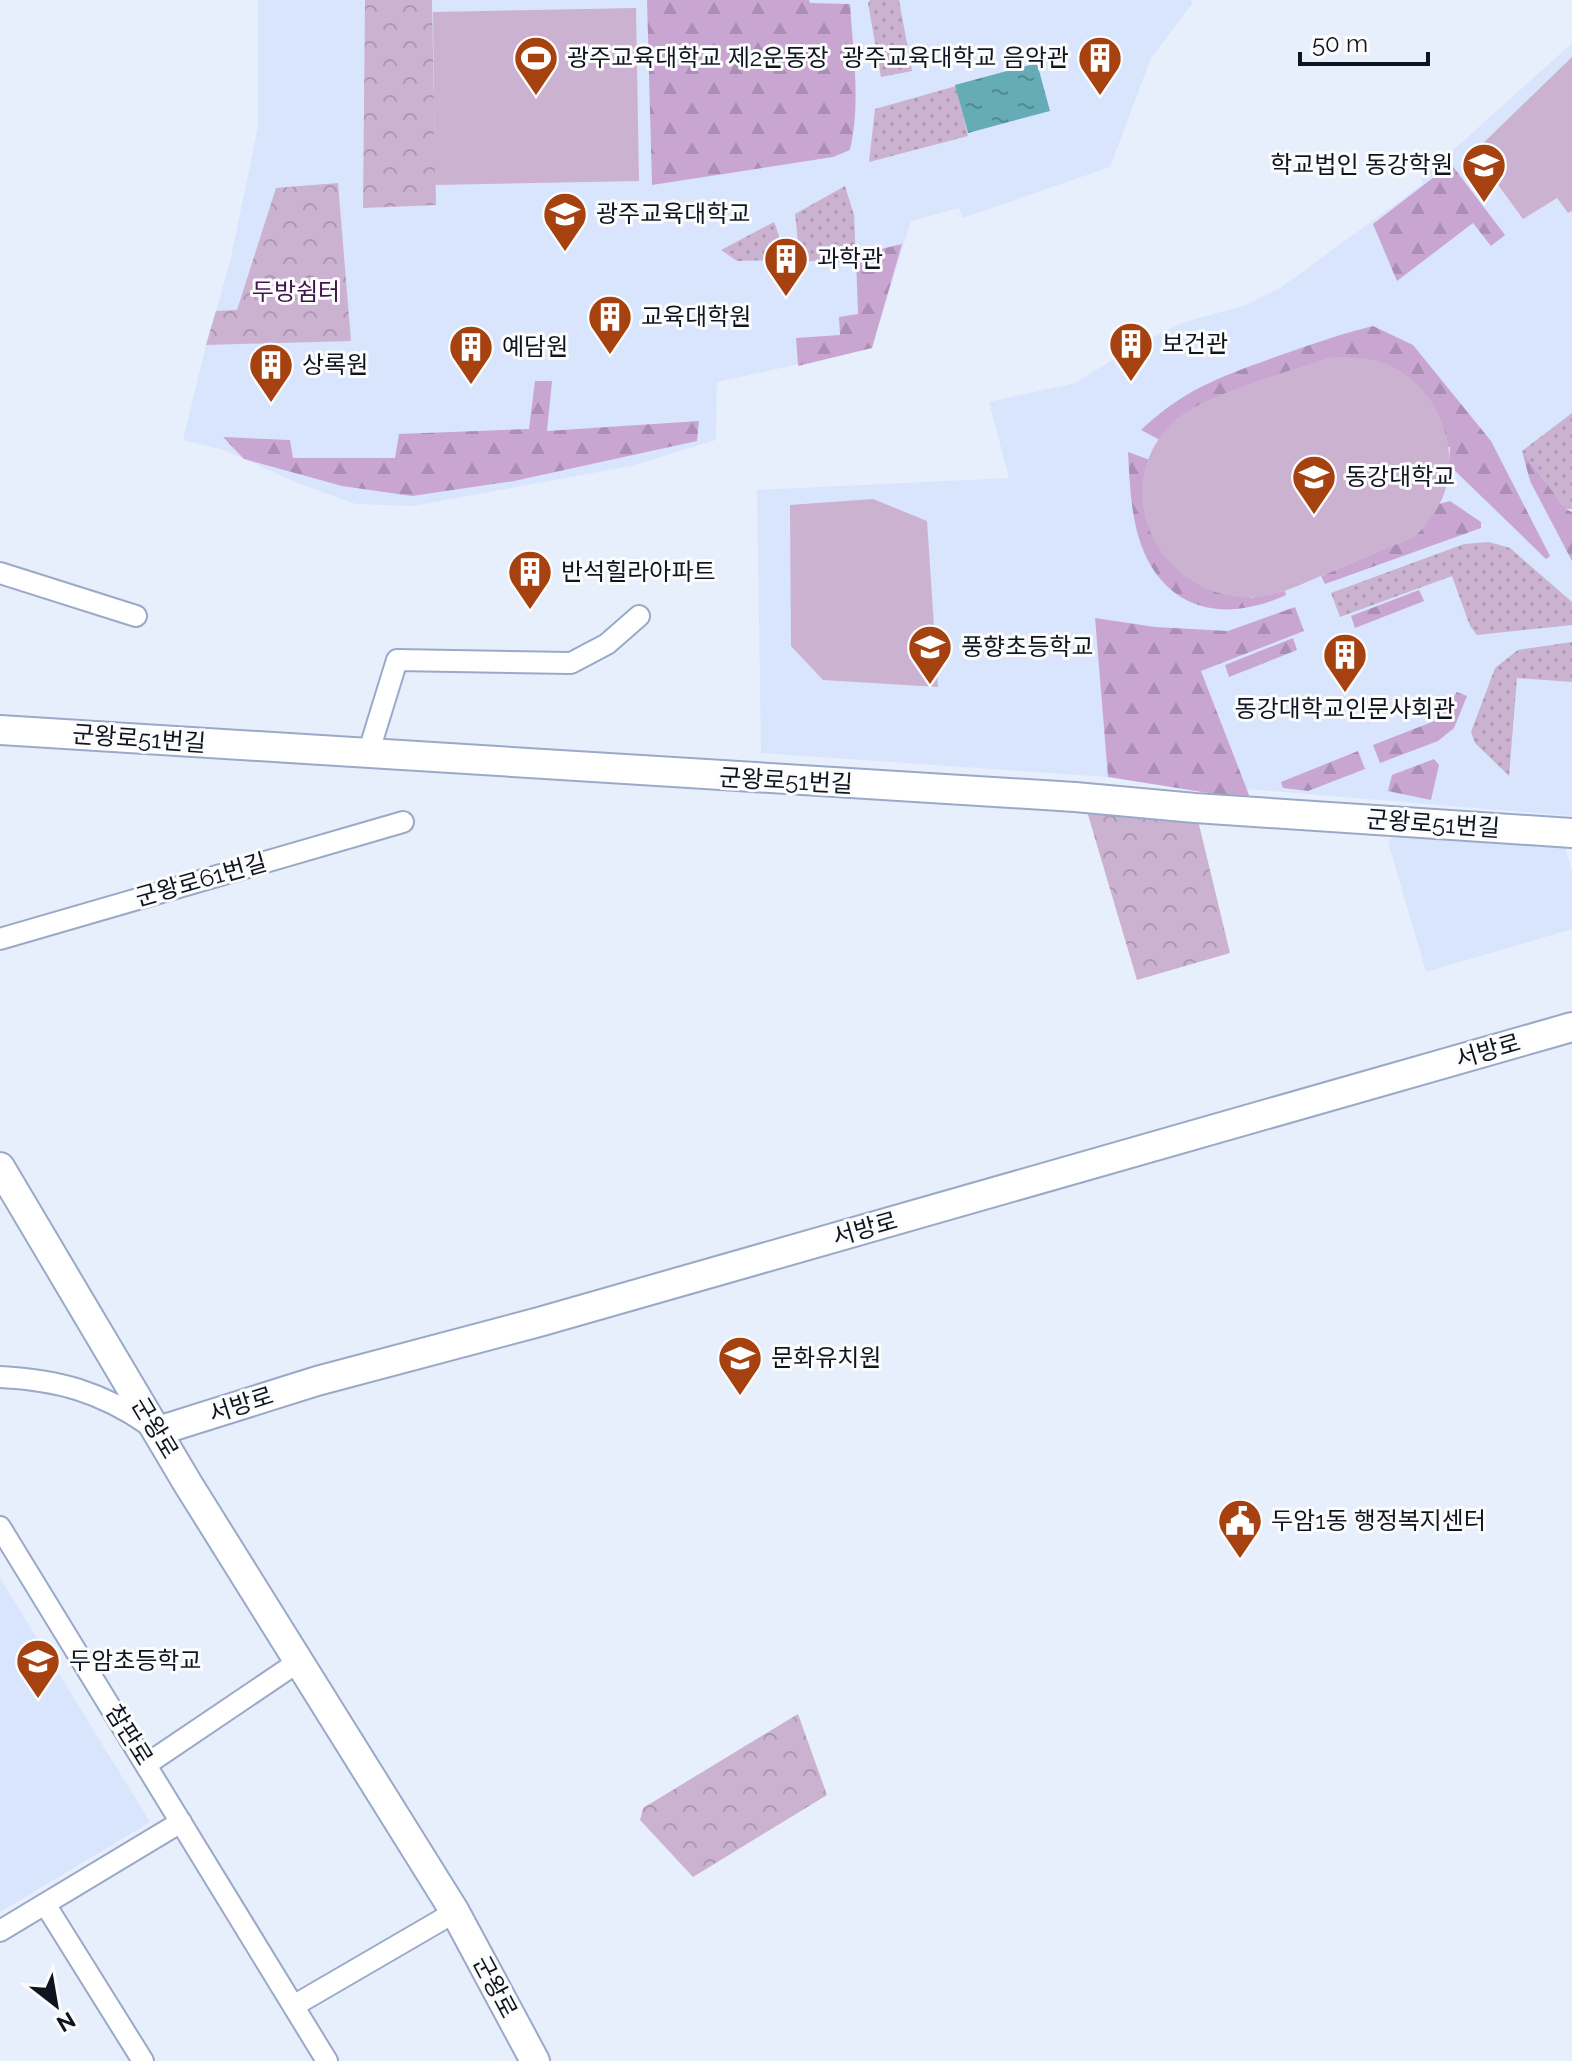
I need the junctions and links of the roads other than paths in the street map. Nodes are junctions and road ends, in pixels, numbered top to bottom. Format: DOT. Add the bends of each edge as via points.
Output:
graph roads {
  1 [pos="0,573"];
  2 [pos="136,616"];
  3 [pos="639,616"];
  4 [pos="0,730"];
  5 [pos="368,754"];
  6 [pos="403,822"];
  7 [pos="1572,833"];
  8 [pos="0,939"];
  9 [pos="1572,1027"];
  10 [pos="0,1167"];
  11 [pos="7,1196"];
  12 [pos="0,1377"];
  13 [pos="158,1431"];
  14 [pos="0,1527"];
  15 [pos="298,1662"];
  16 [pos="147,1764"];
  17 [pos="181,1822"];
  18 [pos="45,1904"];
  19 [pos="455,1912"];
  20 [pos="0,1931"];
  21 [pos="295,2005"];
  22 [pos="143,2061"];
  23 [pos="327,2061"];
  24 [pos="535,2061"];
  1 -- 2 [label="street"];
  3 -- 5 [label="street" via="607,644 571,663 397,660"];
  4 -- 5 [label="main road, 군왕로51번길"];
  5 -- 7 [label="main road, 군왕로51번길"];
  6 -- 8 [label="street, 군왕로61번길"];
  9 -- 13 [label="main road, 서방로" via="317,1381"];
  10 -- 11 [label="main road, 군왕로"];
  11 -- 13 [label="main road, 군왕로"];
  12 -- 13 [label="street" via="42,1379 72,1388 118,1404"];
  13 -- 15 [label="main road, 군왕로"];
  14 -- 16 [label="street, 참판로"];
  15 -- 16 [label="street"];
  15 -- 19 [label="main road, 군왕로"];
  16 -- 17 [label="street, 참판로"];
  17 -- 18 [label="street"];
  17 -- 21 [label="street, 참판로"];
  18 -- 20 [label="street"];
  18 -- 22 [label="street"];
  19 -- 21 [label="street"];
  19 -- 24 [label="main road, 군왕로"];
  21 -- 23 [label="street, 참판로"];
}
